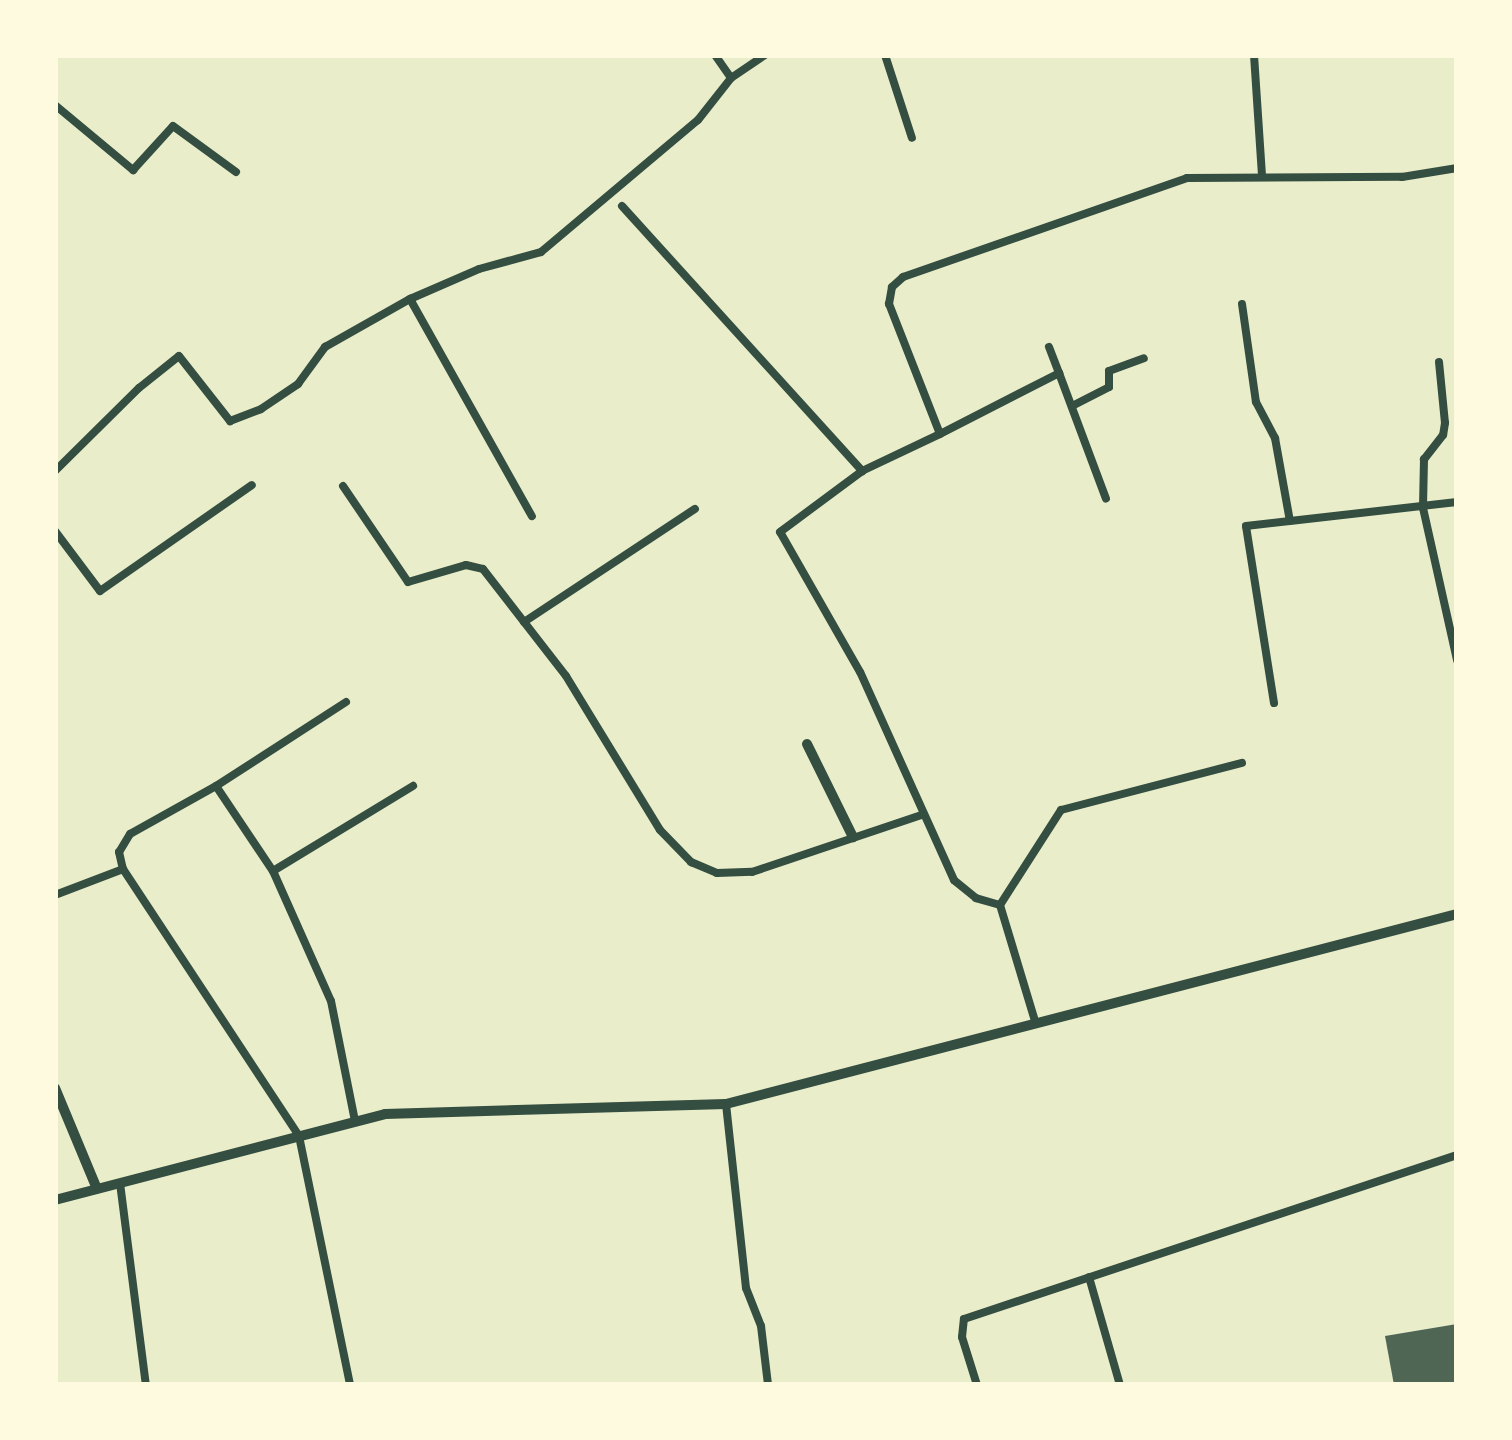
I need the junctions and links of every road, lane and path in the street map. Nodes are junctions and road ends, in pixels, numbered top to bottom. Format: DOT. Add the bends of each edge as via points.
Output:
graph roads {
  1 [pos="715,55"];
  2 [pos="765,55"];
  3 [pos="885,55"];
  4 [pos="1254,55"];
  5 [pos="731,78"];
  6 [pos="55,105"];
  7 [pos="912,138"];
  8 [pos="1457,168"];
  9 [pos="236,172"];
  10 [pos="1262,176"];
  11 [pos="622,206"];
  12 [pos="410,299"];
  13 [pos="1242,304"];
  14 [pos="1049,347"];
  15 [pos="1144,358"];
  16 [pos="1439,362"];
  17 [pos="1059,374"];
  18 [pos="1074,404"];
  19 [pos="940,434"];
  20 [pos="55,471"];
  21 [pos="862,472"];
  22 [pos="252,484"];
  23 [pos="344,486"];
  24 [pos="1106,499"];
  25 [pos="1457,502"];
  26 [pos="1424,508"];
  27 [pos="695,509"];
  28 [pos="532,516"];
  29 [pos="1290,521"];
  30 [pos="55,531"];
  31 [pos="524,622"];
  32 [pos="1457,660"];
  33 [pos="346,702"];
  34 [pos="1274,703"];
  35 [pos="806,744"];
  36 [pos="1242,763"];
  37 [pos="216,786"];
  38 [pos="413,786"];
  39 [pos="921,815"];
  40 [pos="854,838"];
  41 [pos="123,869"];
  42 [pos="274,871"];
  43 [pos="55,882"];
  44 [pos="59,894"];
  45 [pos="1000,905"];
  46 [pos="1457,914"];
  47 [pos="1035,1021"];
  48 [pos="55,1088"];
  49 [pos="726,1104"];
  50 [pos="356,1121"];
  51 [pos="299,1136"];
  52 [pos="1457,1155"];
  53 [pos="120,1183"];
  54 [pos="97,1188"];
  55 [pos="55,1200"];
  56 [pos="1089,1277"];
  57 [pos="143,1385"];
  58 [pos="350,1385"];
  59 [pos="768,1385"];
  60 [pos="977,1385"];
  61 [pos="1120,1385"];
  1 -- 5 [label="lane"];
  2 -- 5 [label="lane"];
  3 -- 7 [label="lane"];
  4 -- 10 [label="lane"];
  5 -- 12 [label="lane" via="698,120 541,252"];
  6 -- 9 [label="lane" via="133,170 173,126"];
  8 -- 10 [label="lane" via="1402,176"];
  10 -- 19 [label="lane" via="1174,181 897,281 890,304"];
  11 -- 21 [label="lane"];
  12 -- 20 [label="lane" via="325,347 298,384 230,422 179,356"];
  12 -- 28 [label="lane"];
  13 -- 29 [label="lane" via="1256,402 1275,438"];
  14 -- 17 [label="lane"];
  15 -- 18 [label="lane" via="1108,370 1109,386"];
  16 -- 26 [label="lane" via="1445,423 1424,459"];
  17 -- 18 [label="lane"];
  17 -- 19 [label="lane"];
  18 -- 24 [label="lane"];
  19 -- 21 [label="lane"];
  21 -- 39 [label="lane" via="780,532 860,672"];
  22 -- 30 [label="lane" via="100,591"];
  23 -- 31 [label="lane" via="408,582 474,565"];
  25 -- 26 [label="lane"];
  26 -- 29 [label="lane"];
  26 -- 32 [label="lane"];
  27 -- 31 [label="lane"];
  29 -- 34 [label="lane" via="1246,526"];
  31 -- 40 [label="lane" via="566,676 660,830 690,862 717,874 752,872"];
  33 -- 37 [label="lane"];
  35 -- 40 [label="street"];
  36 -- 45 [label="lane" via="1061,810"];
  37 -- 41 [label="lane" via="130,834 118,852"];
  37 -- 42 [label="lane"];
  38 -- 42 [label="lane"];
  39 -- 40 [label="lane"];
  39 -- 45 [label="lane" via="954,880 976,898"];
  41 -- 44 [label="lane"];
  41 -- 51 [label="lane"];
  42 -- 50 [label="lane" via="331,1002"];
  43 -- 44 [label="lane"];
  45 -- 47 [label="lane"];
  46 -- 47 [label="street"];
  47 -- 49 [label="street"];
  48 -- 54 [label="street"];
  49 -- 50 [label="street" via="438,1110"];
  49 -- 59 [label="lane" via="746,1288 761,1326"];
  50 -- 51 [label="street"];
  51 -- 53 [label="street"];
  51 -- 58 [label="lane"];
  52 -- 56 [label="lane"];
  53 -- 54 [label="street"];
  53 -- 57 [label="lane"];
  54 -- 55 [label="street"];
  56 -- 60 [label="lane" via="964,1320 962,1337"];
  56 -- 61 [label="lane"];
}
